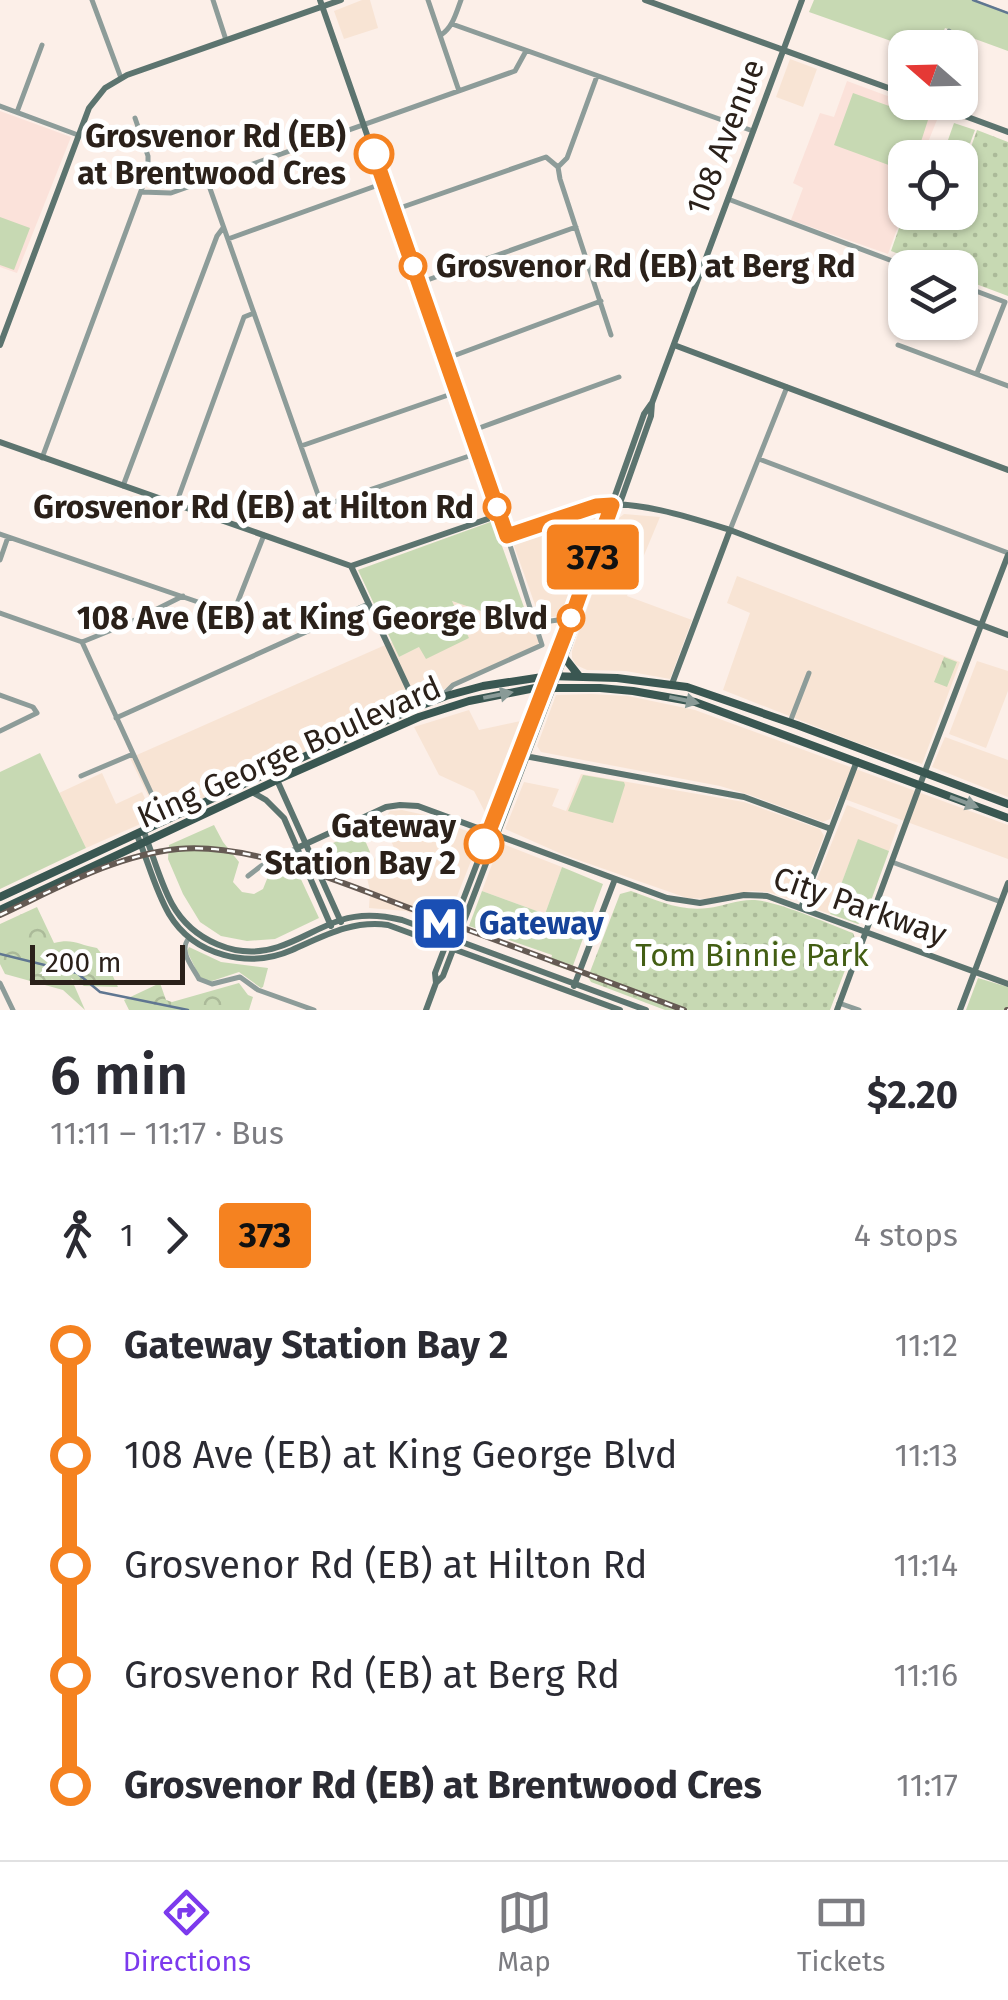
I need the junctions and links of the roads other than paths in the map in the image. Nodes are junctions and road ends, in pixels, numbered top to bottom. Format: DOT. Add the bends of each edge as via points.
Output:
graph roads {
  1 [pos="92,0"];
  2 [pos="213,0"];
  3 [pos="341,0"];
  4 [pos="428,0"];
  5 [pos="461,0"];
  6 [pos="645,0"];
  7 [pos="802,0"];
  8 [pos="321,3"];
  9 [pos="452,24"];
  10 [pos="440,35"];
  11 [pos="226,40"];
  12 [pos="42,45"];
  13 [pos="784,50"];
  14 [pos="526,51"];
  15 [pos="597,76"];
  16 [pos="121,78"];
  17 [pos="888,88"];
  18 [pos="459,91"];
  19 [pos="0,106"];
  20 [pos="17,112"];
  21 [pos="135,118"];
  22 [pos="976,120"];
  23 [pos="363,124"];
  24 [pos="753,130"];
  25 [pos="1008,132"];
  26 [pos="78,135"];
  27 [pos="558,167"];
  28 [pos="206,180"];
  29 [pos="384,183"];
  30 [pos="141,192"];
  31 [pos="728,199"];
  32 [pos="393,210"];
  33 [pos="224,227"];
  34 [pos="576,227"];
  35 [pos="228,239"];
  36 [pos="888,259"];
  37 [pos="419,283"];
  38 [pos="978,292"];
  39 [pos="601,301"];
  40 [pos="1006,302"];
  41 [pos="254,313"];
  42 [pos="611,335"];
  43 [pos="0,344"];
  44 [pos="674,345"];
  45 [pos="898,345"];
  46 [pos="445,358"];
  47 [pos="977,374"];
  48 [pos="619,377"];
  49 [pos="787,386"];
  50 [pos="1008,386"];
  51 [pos="456,392"];
  52 [pos="470,431"];
  53 [pos="0,442"];
  54 [pos="301,446"];
  55 [pos="478,454"];
  56 [pos="42,458"];
  57 [pos="759,459"];
  58 [pos="1008,470"];
  59 [pos="123,486"];
  60 [pos="176,504"];
  61 [pos="616,505"];
  62 [pos="500,515"];
  63 [pos="730,530"];
  64 [pos="0,534"];
  65 [pos="264,535"];
  66 [pos="507,536"];
  67 [pos="8,537"];
  68 [pos="1008,554"];
  69 [pos="0,560"];
  70 [pos="351,566"];
  71 [pos="183,596"];
  72 [pos="368,604"];
  73 [pos="0,613"];
  74 [pos="555,620"];
  75 [pos="536,623"];
  76 [pos="981,625"];
  77 [pos="1008,635"];
  78 [pos="82,642"];
  79 [pos="564,657"];
  80 [pos="809,673"];
  81 [pos="553,676"];
  82 [pos="580,676"];
  83 [pos="672,684"];
  84 [pos="548,688"];
  85 [pos="0,695"];
  86 [pos="438,699"];
  87 [pos="417,708"];
  88 [pos="116,718"];
  89 [pos="790,722"];
  90 [pos="0,730"];
  91 [pos="774,730"];
  92 [pos="792,737"];
  93 [pos="133,754"];
  94 [pos="522,756"];
  95 [pos="857,762"];
  96 [pos="924,773"];
  97 [pos="82,776"];
  98 [pos="277,780"];
  99 [pos="920,785"];
  100 [pos="252,792"];
  101 [pos="1008,804"];
  102 [pos="1008,818"];
  103 [pos="164,821"];
  104 [pos="831,829"];
  105 [pos="493,833"];
  106 [pos="142,838"];
  107 [pos="301,846"];
  108 [pos="892,862"];
  109 [pos="248,876"];
  110 [pos="615,879"];
  111 [pos="1008,884"];
  112 [pos="0,897"];
  113 [pos="1001,902"];
  114 [pos="801,908"];
  115 [pos="0,910"];
  116 [pos="342,924"];
  117 [pos="332,928"];
  118 [pos="866,932"];
  119 [pos="189,937"];
  120 [pos="451,943"];
  121 [pos="974,973"];
  122 [pos="0,983"];
  123 [pos="1008,984"];
  124 [pos="573,988"];
  125 [pos="838,1006"];
  126 [pos="13,1010"];
  127 [pos="314,1010"];
  128 [pos="426,1010"];
  129 [pos="620,1010"];
  130 [pos="646,1010"];
  131 [pos="859,1010"];
  132 [pos="960,1010"];
  1 -- 16 [label="street"];
  2 -- 11 [label="street"];
  3 -- 8 [label="street"];
  4 -- 10 [label="street"];
  5 -- 9 [label="street"];
  6 -- 13 [label="street"];
  7 -- 13 [label="street, 108 Avenue"];
  8 -- 11 [label="street"];
  8 -- 23 [label="street"];
  9 -- 10 [label="street"];
  9 -- 14 [label="street"];
  10 -- 18 [label="street"];
  11 -- 16 [label="street"];
  12 -- 20 [label="street"];
  13 -- 17 [label="street"];
  13 -- 24 [label="street, 108 Avenue"];
  14 -- 15 [label="street"];
  14 -- 18 [label="street" via="515,71"];
  15 -- 24 [label="street"];
  15 -- 27 [label="street"];
  16 -- 26 [label="street" via="89,108"];
  18 -- 23 [label="street"];
  19 -- 20 [label="street"];
  20 -- 26 [label="street"];
  21 -- 30 [label="street" via="148,156"];
  22 -- 25 [label="street"];
  23 -- 28 [label="street"];
  23 -- 29 [label="street"];
  24 -- 31 [label="street, 108 Avenue"];
  26 -- 43 [label="street"];
  27 -- 32 [label="street" via="546,157"];
  27 -- 34 [label="street"];
  28 -- 30 [label="street" via="170,193"];
  28 -- 33 [label="street"];
  29 -- 32 [label="street"];
  29 -- 35 [label="street"];
  30 -- 56 [label="street"];
  31 -- 36 [label="street"];
  31 -- 44 [label="street, 108 Avenue"];
  32 -- 37 [label="street"];
  33 -- 35 [label="street"];
  33 -- 59 [label="street"];
  34 -- 37 [label="street"];
  34 -- 39 [label="street"];
  35 -- 41 [label="street"];
  37 -- 46 [label="street"];
  38 -- 40 [label="street"];
  39 -- 42 [label="street"];
  39 -- 46 [label="street"];
  40 -- 47 [label="street"];
  41 -- 54 [label="street"];
  41 -- 60 [label="street" via="244,317"];
  44 -- 49 [label="street"];
  44 -- 61 [label="street, 108 Avenue"];
  45 -- 47 [label="street"];
  46 -- 51 [label="street"];
  47 -- 50 [label="street"];
  48 -- 52 [label="street"];
  49 -- 57 [label="street"];
  49 -- 58 [label="street"];
  51 -- 52 [label="street"];
  51 -- 54 [label="street"];
  52 -- 55 [label="street"];
  53 -- 56 [label="street"];
  54 -- 55 [label="street" via="322,506"];
  55 -- 62 [label="street"];
  56 -- 59 [label="street"];
  57 -- 63 [label="street"];
  57 -- 68 [label="street"];
  59 -- 60 [label="street"];
  60 -- 65 [label="street"];
  61 -- 63 [label="street"];
  61 -- 66 [label="street"];
  61 -- 79 [label="street, 108 Avenue"];
  61 -- 81 [label="street, 108 Avenue"];
  62 -- 66 [label="street"];
  62 -- 70 [label="street"];
  63 -- 76 [label="street"];
  63 -- 83 [label="street"];
  64 -- 67 [label="street"];
  65 -- 70 [label="street"];
  65 -- 71 [label="street" via="233,614"];
  66 -- 75 [label="street"];
  67 -- 69 [label="street"];
  67 -- 71 [label="street"];
  68 -- 76 [label="street"];
  70 -- 72 [label="street"];
  71 -- 78 [label="street"];
  72 -- 87 [label="street"];
  72 -- 88 [label="street"];
  73 -- 78 [label="street"];
  74 -- 75 [label="street"];
  75 -- 86 [label="street, King George Boulevard" via="538,648 453,685"];
  76 -- 77 [label="street"];
  76 -- 96 [label="street"];
  78 -- 88 [label="street"];
  79 -- 81 [label="street, 108 Avenue"];
  79 -- 82 [label="main road"];
  80 -- 89 [label="street"];
  81 -- 82 [label="main road, King George Boulevard"];
  81 -- 84 [label="street, 108 Avenue"];
  81 -- 86 [label="main road, King George Boulevard"];
  82 -- 83 [label="main road, King George Boulevard"];
  83 -- 89 [label="main road, King George Boulevard"];
  84 -- 91 [label="main road, King George Boulevard, one-way" via="680,698"];
  84 -- 94 [label="street, 108 Avenue"];
  98 -- 84 [label="main road, King George Boulevard, one-way" via="419,717"];
  85 -- 90 [label="street" via="37,713"];
  86 -- 87 [label="main road, King George Boulevard"];
  87 -- 103 [label="main road, King George Boulevard"];
  88 -- 93 [label="street"];
  89 -- 91 [label="main road"];
  89 -- 92 [label="main road"];
  89 -- 96 [label="main road, King George Boulevard"];
  91 -- 92 [label="main road, King George Boulevard"];
  92 -- 95 [label="main road, King George Boulevard"];
  93 -- 97 [label="street"];
  93 -- 103 [label="street"];
  94 -- 104 [label="street" via="744,797"];
  94 -- 105 [label="street, 108 Avenue"];
  95 -- 99 [label="main road, King George Boulevard"];
  95 -- 104 [label="street"];
  96 -- 99 [label="street"];
  96 -- 101 [label="main road, King George Boulevard"];
  98 -- 100 [label="main road, King George Boulevard"];
  98 -- 107 [label="street"];
  99 -- 102 [label="main road, King George Boulevard, one-way"];
  99 -- 108 [label="street"];
  100 -- 106 [label="main road, King George Boulevard"];
  100 -- 107 [label="street" via="284,818"];
  103 -- 106 [label="main road, King George Boulevard"];
  104 -- 114 [label="street"];
  105 -- 107 [label="street, City Parkway" via="400,804"];
  105 -- 110 [label="street, City Parkway"];
  105 -- 120 [label="street, 108 Avenue"];
  106 -- 112 [label="main road, King George Boulevard"];
  106 -- 115 [label="main road, King George Boulevard"];
  106 -- 117 [label="street" via="177,912 217,945 268,950"];
  106 -- 119 [label="street" via="168,913"];
  107 -- 109 [label="street, City Parkway"];
  107 -- 116 [label="street"];
  107 -- 117 [label="street"];
  108 -- 113 [label="street"];
  108 -- 118 [label="street"];
  110 -- 114 [label="street, City Parkway" via="683,902 756,894"];
  110 -- 124 [label="street"];
  111 -- 113 [label="street"];
  113 -- 121 [label="street"];
  114 -- 118 [label="street, City Parkway"];
  116 -- 117 [label="street"];
  116 -- 120 [label="street" via="388,925"];
  117 -- 119 [label="street" via="257,959 222,955"];
  118 -- 121 [label="street, City Parkway"];
  118 -- 125 [label="street"];
  119 -- 127 [label="street" via="184,950 198,980 240,977"];
  120 -- 124 [label="street"];
  120 -- 128 [label="street, 108 Avenue"];
  121 -- 123 [label="street, City Parkway"];
  121 -- 132 [label="street"];
  122 -- 126 [label="street"];
  124 -- 129 [label="street"];
  124 -- 130 [label="street"];
  125 -- 131 [label="street"];
}
